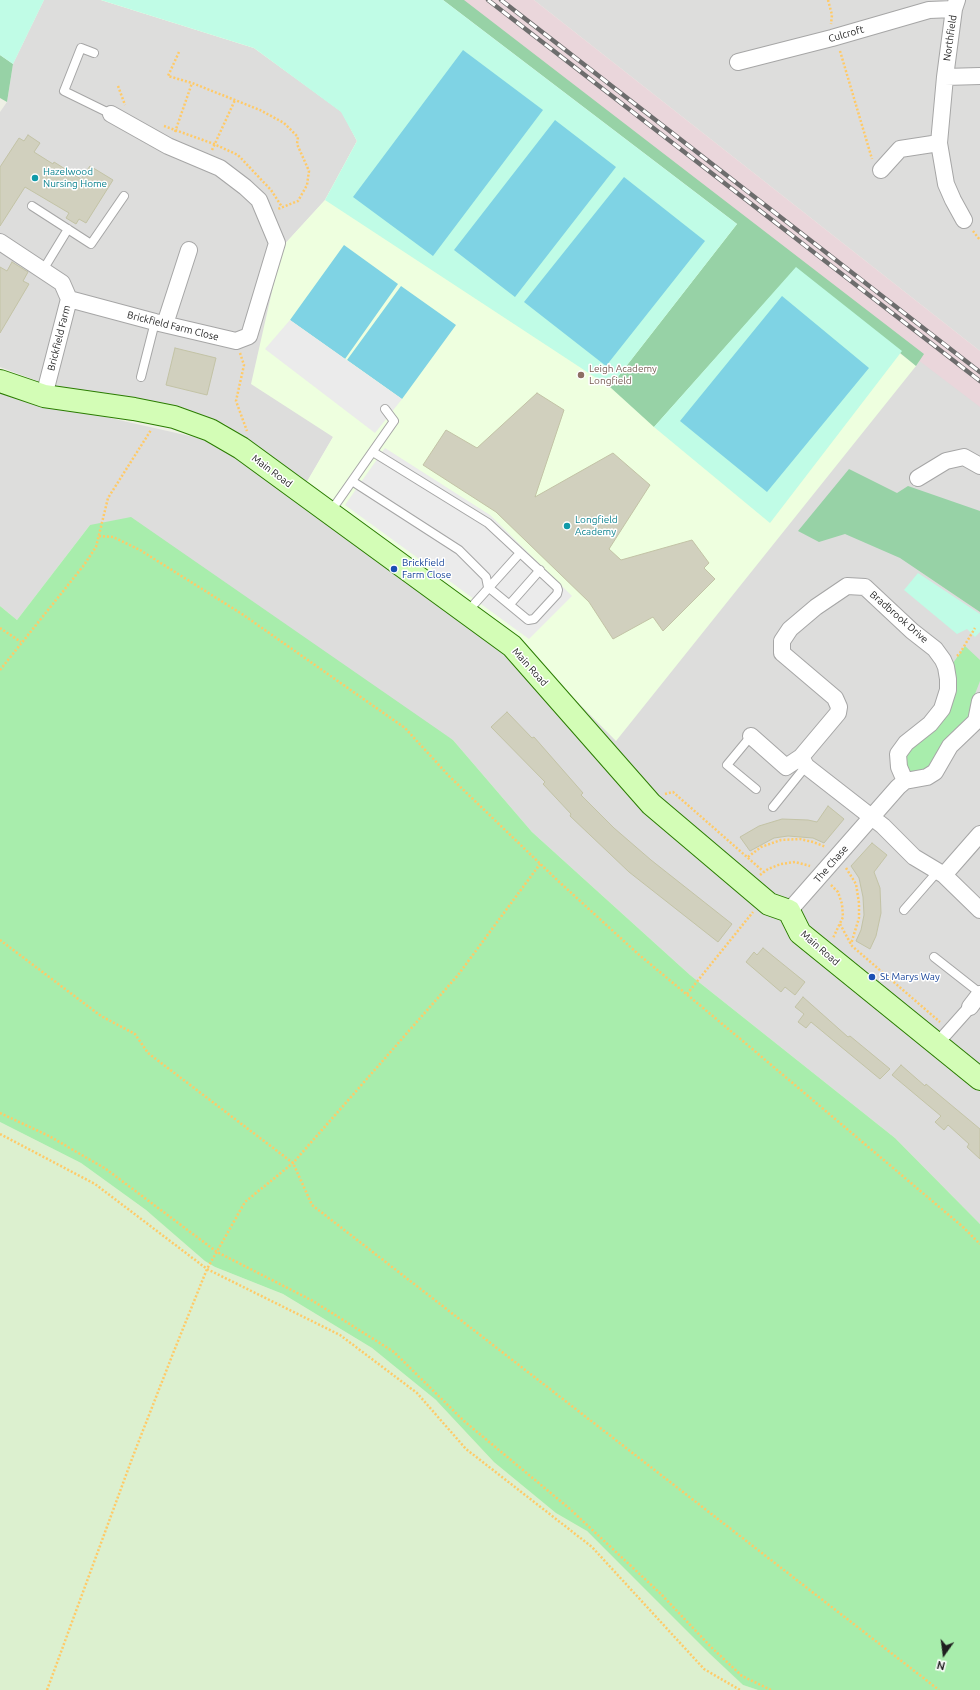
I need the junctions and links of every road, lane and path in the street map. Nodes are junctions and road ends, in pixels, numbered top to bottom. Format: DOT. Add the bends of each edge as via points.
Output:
graph roads {
  1 [pos="828,0"];
  2 [pos="956,4"];
  3 [pos="834,37"];
  4 [pos="178,52"];
  5 [pos="94,53"];
  6 [pos="738,62"];
  7 [pos="980,76"];
  8 [pos="945,77"];
  9 [pos="192,83"];
  10 [pos="235,100"];
  11 [pos="111,114"];
  12 [pos="939,143"];
  13 [pos="168,146"];
  14 [pos="207,162"];
  15 [pos="881,170"];
  16 [pos="124,196"];
  17 [pos="32,206"];
  18 [pos="266,215"];
  19 [pos="964,220"];
  20 [pos="68,229"];
  21 [pos="0,242"];
  22 [pos="189,250"];
  23 [pos="43,270"];
  24 [pos="69,299"];
  25 [pos="160,323"];
  26 [pos="236,341"];
  27 [pos="141,377"];
  28 [pos="0,381"];
  29 [pos="44,396"];
  30 [pos="384,409"];
  31 [pos="161,414"];
  32 [pos="373,452"];
  33 [pos="252,456"];
  34 [pos="980,466"];
  35 [pos="918,478"];
  36 [pos="352,481"];
  37 [pos="329,514"];
  38 [pos="99,536"];
  39 [pos="520,553"];
  40 [pos="540,570"];
  41 [pos="488,587"];
  42 [pos="510,604"];
  43 [pos="467,612"];
  44 [pos="0,628"];
  45 [pos="975,628"];
  46 [pos="22,642"];
  47 [pos="946,667"];
  48 [pos="0,670"];
  49 [pos="980,700"];
  50 [pos="751,736"];
  51 [pos="803,762"];
  52 [pos="905,781"];
  53 [pos="756,789"];
  54 [pos="645,797"];
  55 [pos="773,807"];
  56 [pos="872,817"];
  57 [pos="980,834"];
  58 [pos="832,842"];
  59 [pos="827,848"];
  60 [pos="823,852"];
  61 [pos="748,857"];
  62 [pos="815,862"];
  63 [pos="850,862"];
  64 [pos="540,864"];
  65 [pos="811,867"];
  66 [pos="846,868"];
  67 [pos="764,872"];
  68 [pos="941,873"];
  69 [pos="841,874"];
  70 [pos="836,879"];
  71 [pos="831,885"];
  72 [pos="764,899"];
  73 [pos="904,910"];
  74 [pos="980,910"];
  75 [pos="789,911"];
  76 [pos="840,924"];
  77 [pos="0,940"];
  78 [pos="851,944"];
  79 [pos="934,957"];
  80 [pos="687,994"];
  81 [pos="977,998"];
  82 [pos="943,1037"];
  83 [pos="980,1079"];
  84 [pos="0,1113"];
  85 [pos="0,1134"];
  86 [pos="292,1163"];
  87 [pos="980,1244"];
  88 [pos="217,1252"];
  89 [pos="207,1269"];
  90 [pos="46,1690"];
  91 [pos="740,1690"];
  92 [pos="771,1690"];
  93 [pos="939,1690"];
  1 -- 3 [label="path" via="832,15 830,31"];
  2 -- 3 [label="street, Culcroft"];
  2 -- 8 [label="street, Northfield"];
  3 -- 6 [label="street, Culcroft"];
  3 -- 15 [label="path" via="873,161"];
  4 -- 9 [label="path" via="168,76"];
  5 -- 11 [label="lane" via="80,48 64,91"];
  7 -- 8 [label="street, Northfield"];
  8 -- 12 [label="street, Northfield"];
  9 -- 10 [label="path"];
  9 -- 13 [label="path"];
  10 -- 14 [label="path"];
  10 -- 18 [label="path" via="284,123 298,137 297,144 309,171 307,185 298,201"];
  11 -- 13 [label="street"];
  12 -- 15 [label="street" via="900,149"];
  12 -- 19 [label="street, Northfield" via="946,184"];
  13 -- 14 [label="street"];
  14 -- 18 [label="street" via="220,168 245,187 259,200"];
  16 -- 20 [label="lane" via="91,244"];
  17 -- 20 [label="lane"];
  18 -- 26 [label="street" via="277,243 249,336"];
  20 -- 23 [label="lane"];
  21 -- 23 [label="street, Brickfield Farm"];
  22 -- 25 [label="street"];
  23 -- 24 [label="street, Brickfield Farm" via="62,283"];
  24 -- 25 [label="street, Brickfield Farm Close"];
  24 -- 29 [label="street, Brickfield Farm"];
  25 -- 26 [label="street, Brickfield Farm Close"];
  25 -- 27 [label="lane"];
  26 -- 33 [label="path" via="244,365 236,401 252,444"];
  28 -- 29 [label="main road, Main Road"];
  29 -- 31 [label="main road, Main Road"];
  30 -- 32 [label="lane" via="394,421"];
  31 -- 33 [label="main road, Main Road" via="210,430"];
  31 -- 38 [label="path" via="108,498"];
  32 -- 36 [label="lane"];
  32 -- 39 [label="lane" via="488,523"];
  33 -- 37 [label="main road, Main Road"];
  34 -- 35 [label="street" via="964,457 946,461"];
  36 -- 37 [label="lane"];
  36 -- 41 [label="lane" via="459,550 486,577"];
  37 -- 43 [label="main road, Main Road"];
  38 -- 46 [label="path" via="96,547 84,565"];
  38 -- 64 [label="path" via="112,537 140,550 242,614 405,728"];
  39 -- 40 [label="lane"];
  39 -- 41 [label="lane"];
  40 -- 42 [label="lane"];
  40 -- 42 [label="lane" via="557,587 557,594 552,600 531,620"];
  41 -- 42 [label="lane"];
  41 -- 43 [label="lane"];
  43 -- 54 [label="main road, Main Road" via="512,646"];
  44 -- 46 [label="path"];
  45 -- 47 [label="path" via="960,653"];
  46 -- 48 [label="path"];
  47 -- 51 [label="street, Bradbrook Drive" via="935,649 865,587 847,586 816,607 790,629 782,641 782,652 835,698 839,707 838,713"];
  47 -- 52 [label="street, Bradbrook Drive" via="948,690 942,709 898,754 898,767"];
  49 -- 52 [label="street" via="976,721 950,746 935,772 929,776"];
  50 -- 51 [label="street" via="786,767"];
  50 -- 53 [label="lane" via="727,765"];
  51 -- 55 [label="lane"];
  51 -- 56 [label="street"];
  52 -- 56 [label="street, The Chase"];
  54 -- 61 [label="path" via="673,792"];
  54 -- 72 [label="main road, Main Road"];
  56 -- 68 [label="street" via="914,857"];
  56 -- 75 [label="street, The Chase"];
  57 -- 68 [label="street"];
  58 -- 59 [label="path"];
  59 -- 60 [label="path"];
  59 -- 61 [label="path" via="800,839 781,840 761,847"];
  61 -- 67 [label="path"];
  62 -- 65 [label="path"];
  63 -- 66 [label="path"];
  64 -- 80 [label="path" via="637,953"];
  64 -- 86 [label="path" via="458,975"];
  66 -- 69 [label="path"];
  66 -- 78 [label="path" via="856,884 859,903 859,918"];
  68 -- 73 [label="lane"];
  68 -- 74 [label="street"];
  70 -- 71 [label="path"];
  72 -- 75 [label="main road, Main Road" via="769,904"];
  72 -- 80 [label="path"];
  75 -- 82 [label="main road, Main Road" via="800,933"];
  76 -- 78 [label="path"];
  77 -- 86 [label="path" via="101,1016 135,1034 148,1052"];
  78 -- 82 [label="path"];
  79 -- 81 [label="lane"];
  80 -- 87 [label="path"];
  81 -- 82 [label="street"];
  82 -- 83 [label="main road, Main Road"];
  84 -- 88 [label="path" via="49,1136 106,1169"];
  85 -- 89 [label="path" via="95,1184"];
  86 -- 88 [label="path" via="245,1202"];
  86 -- 93 [label="path" via="312,1205"];
  88 -- 89 [label="path"];
  88 -- 92 [label="path" via="313,1301 394,1352 464,1421 581,1519 661,1594 742,1676"];
  89 -- 90 [label="path" via="133,1456"];
  89 -- 91 [label="path" via="340,1335 417,1393 466,1450 592,1547 704,1668"];
}
